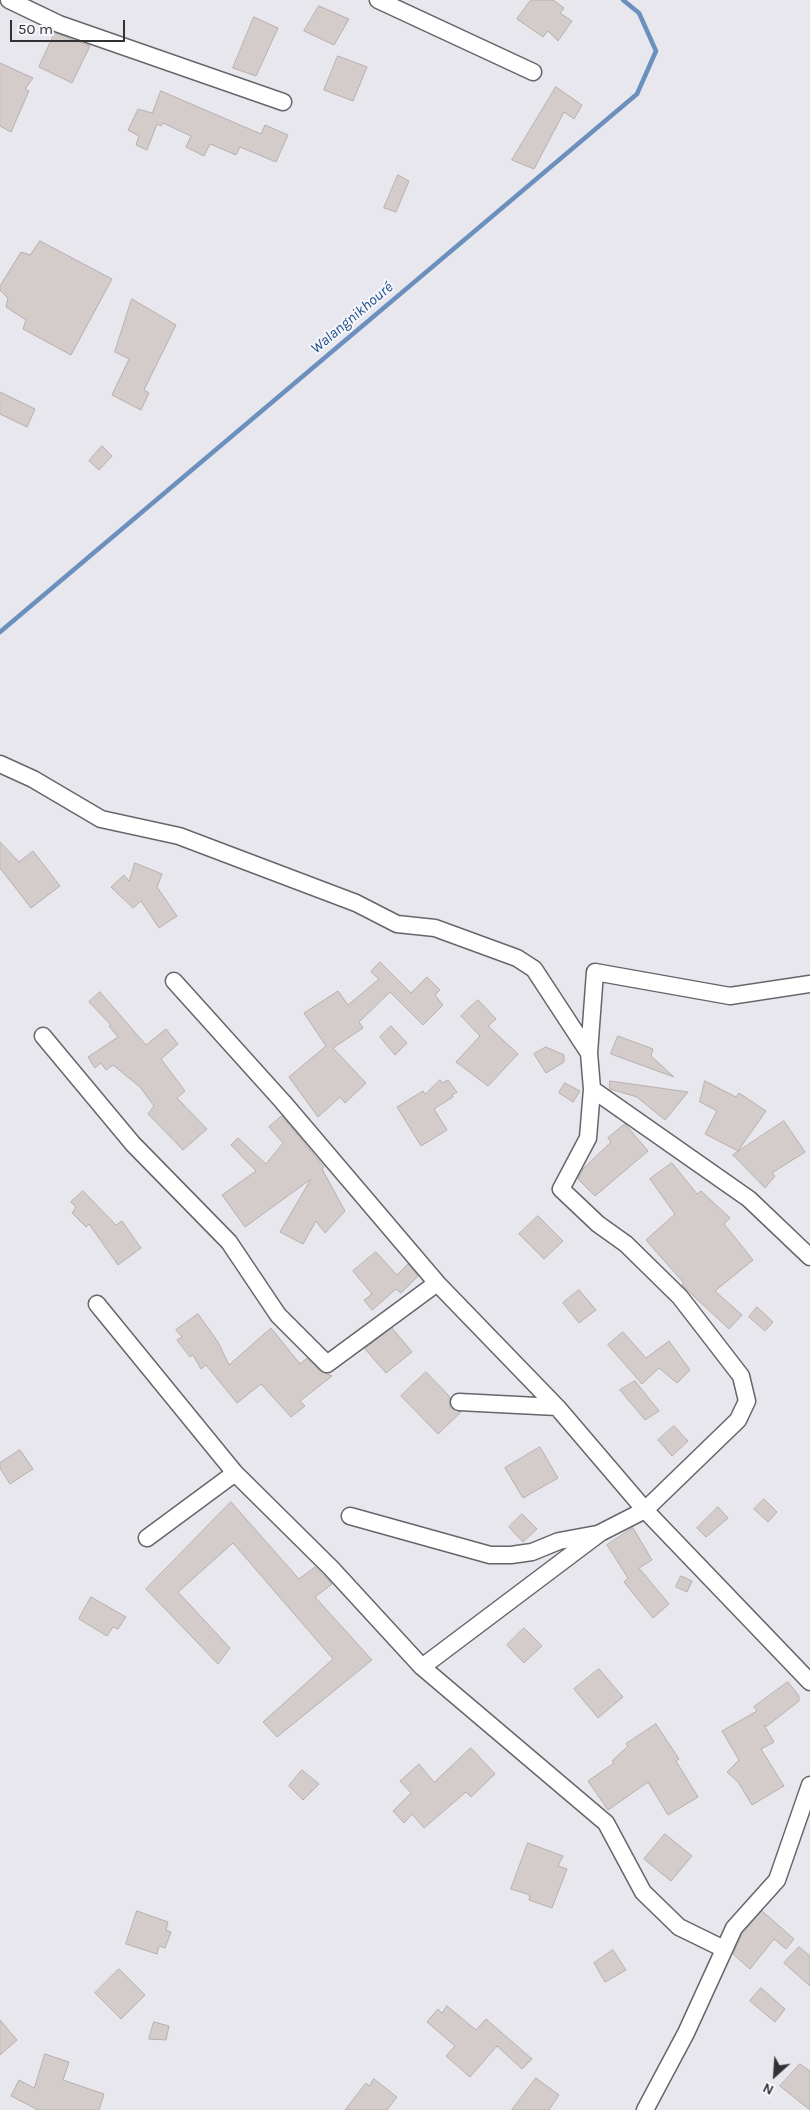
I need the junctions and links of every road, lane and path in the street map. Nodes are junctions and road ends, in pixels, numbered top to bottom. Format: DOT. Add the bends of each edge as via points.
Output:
graph roads {
  1 [pos="9,0"];
  2 [pos="378,0"];
  3 [pos="533,72"];
  4 [pos="283,102"];
  5 [pos="0,764"];
  6 [pos="174,981"];
  7 [pos="810,984"];
  8 [pos="43,1036"];
  9 [pos="589,1053"];
  10 [pos="592,1089"];
  11 [pos="810,1257"];
  12 [pos="437,1283"];
  13 [pos="96,1304"];
  14 [pos="458,1402"];
  15 [pos="557,1407"];
  16 [pos="235,1473"];
  17 [pos="645,1510"];
  18 [pos="350,1516"];
  19 [pos="600,1533"];
  20 [pos="147,1538"];
  21 [pos="422,1667"];
  22 [pos="810,1682"];
  23 [pos="810,1785"];
  24 [pos="724,1949"];
  25 [pos="644,2110"];
  1 -- 4 [label="street" via="59,24"];
  2 -- 3 [label="street"];
  5 -- 9 [label="street" via="33,779 101,819 179,836 356,903 397,924 435,928 517,958 534,969"];
  6 -- 12 [label="street" via="283,1102"];
  7 -- 9 [label="street" via="730,996 595,972"];
  8 -- 12 [label="street" via="133,1144 229,1242 278,1315 326,1364"];
  9 -- 10 [label="street"];
  10 -- 11 [label="street" via="749,1199"];
  10 -- 17 [label="street" via="588,1138 561,1189 598,1224 626,1244 680,1298 741,1376 747,1400 738,1420"];
  12 -- 15 [label="street"];
  13 -- 16 [label="street"];
  14 -- 15 [label="street"];
  15 -- 17 [label="street"];
  16 -- 20 [label="street"];
  16 -- 21 [label="street" via="331,1568"];
  17 -- 19 [label="street"];
  17 -- 22 [label="street"];
  18 -- 19 [label="street" via="490,1555 532,1552 559,1541"];
  19 -- 21 [label="street"];
  21 -- 24 [label="street" via="606,1823 643,1892 679,1927"];
  23 -- 24 [label="street" via="777,1880 734,1928"];
  24 -- 25 [label="street" via="686,2033"];
}
